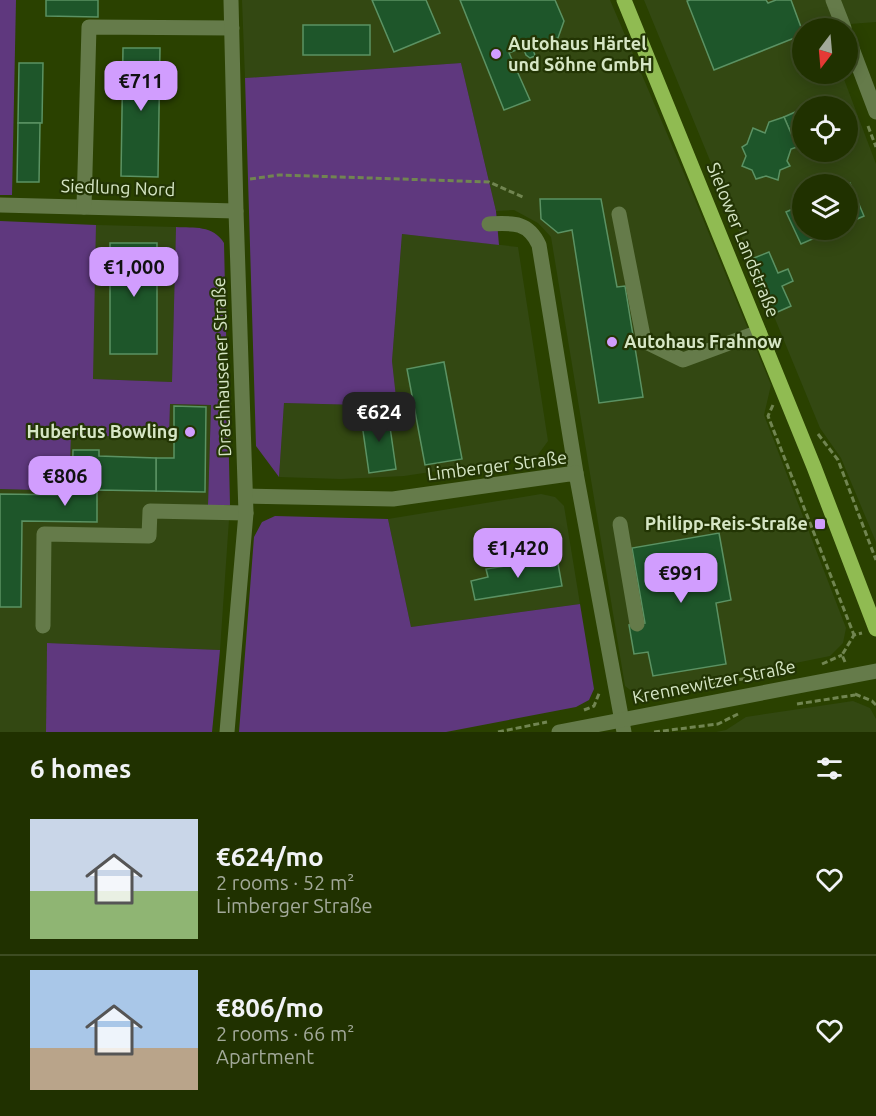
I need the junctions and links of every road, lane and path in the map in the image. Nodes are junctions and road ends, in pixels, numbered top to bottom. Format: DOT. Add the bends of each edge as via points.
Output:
graph roads {
  1 [pos="231,0"];
  2 [pos="624,0"];
  3 [pos="833,0"];
  4 [pos="840,18"];
  5 [pos="232,28"];
  6 [pos="858,57"];
  7 [pos="871,82"];
  8 [pos="876,112"];
  9 [pos="235,182"];
  10 [pos="525,198"];
  11 [pos="0,205"];
  12 [pos="84,207"];
  13 [pos="236,211"];
  14 [pos="619,214"];
  15 [pos="489,224"];
  16 [pos="759,332"];
  17 [pos="780,385"];
  18 [pos="817,432"];
  19 [pos="576,473"];
  20 [pos="246,496"];
  21 [pos="246,513"];
  22 [pos="620,524"];
  23 [pos="876,560"];
  24 [pos="637,624"];
  25 [pos="42,626"];
  26 [pos="876,629"];
  27 [pos="854,635"];
  28 [pos="842,655"];
  29 [pos="814,666"];
  30 [pos="876,671"];
  31 [pos="780,672"];
  32 [pos="601,689"];
  33 [pos="855,695"];
  34 [pos="618,702"];
  35 [pos="788,705"];
  36 [pos="594,706"];
  37 [pos="744,712"];
  38 [pos="576,714"];
  39 [pos="718,724"];
  40 [pos="557,726"];
  41 [pos="622,726"];
  42 [pos="226,732"];
  43 [pos="498,732"];
  44 [pos="654,732"];
  45 [pos="720,732"];
  1 -- 5 [label="street, Drachhausener Straße"];
  2 -- 16 [label="main road, Sielower Landstraße"];
  3 -- 4 [label="street"];
  5 -- 9 [label="street, Drachhausener Straße"];
  5 -- 12 [label="street" via="89,27"];
  6 -- 7 [label="street"];
  7 -- 8 [label="street"];
  9 -- 10 [label="path" via="279,175 489,182"];
  9 -- 13 [label="street, Drachhausener Straße"];
  11 -- 12 [label="street, Siedlung Nord"];
  12 -- 13 [label="street, Siedlung Nord"];
  13 -- 20 [label="street, Drachhausener Straße"];
  14 -- 16 [label="street" via="644,341 683,360"];
  15 -- 19 [label="street" via="511,223 527,228 539,244"];
  16 -- 17 [label="main road, Sielower Landstraße"];
  17 -- 26 [label="main road, Sielower Landstraße"];
  17 -- 27 [label="path" via="768,416"];
  18 -- 23 [label="path" via="838,460"];
  19 -- 20 [label="street, Limberger Straße" via="393,499"];
  19 -- 34 [label="street, Limberger Straße"];
  20 -- 21 [label="street, Drachhausener Straße"];
  21 -- 25 [label="street" via="150,511 149,536 44,534"];
  21 -- 42 [label="street, Drachhausener Straße"];
  22 -- 24 [label="street"];
  28 -- 29 [label="path"];
  30 -- 41 [label="street, Krennewitzer Straße"];
  31 -- 34 [label="path"];
  32 -- 36 [label="path"];
  33 -- 35 [label="path"];
  34 -- 36 [label="path"];
  34 -- 41 [label="street, Limberger Straße"];
  36 -- 38 [label="path"];
  37 -- 39 [label="path"];
  39 -- 44 [label="path"];
  39 -- 45 [label="path"];
  40 -- 41 [label="street, Krennewitzer Straße"];
  40 -- 43 [label="path"];
}
